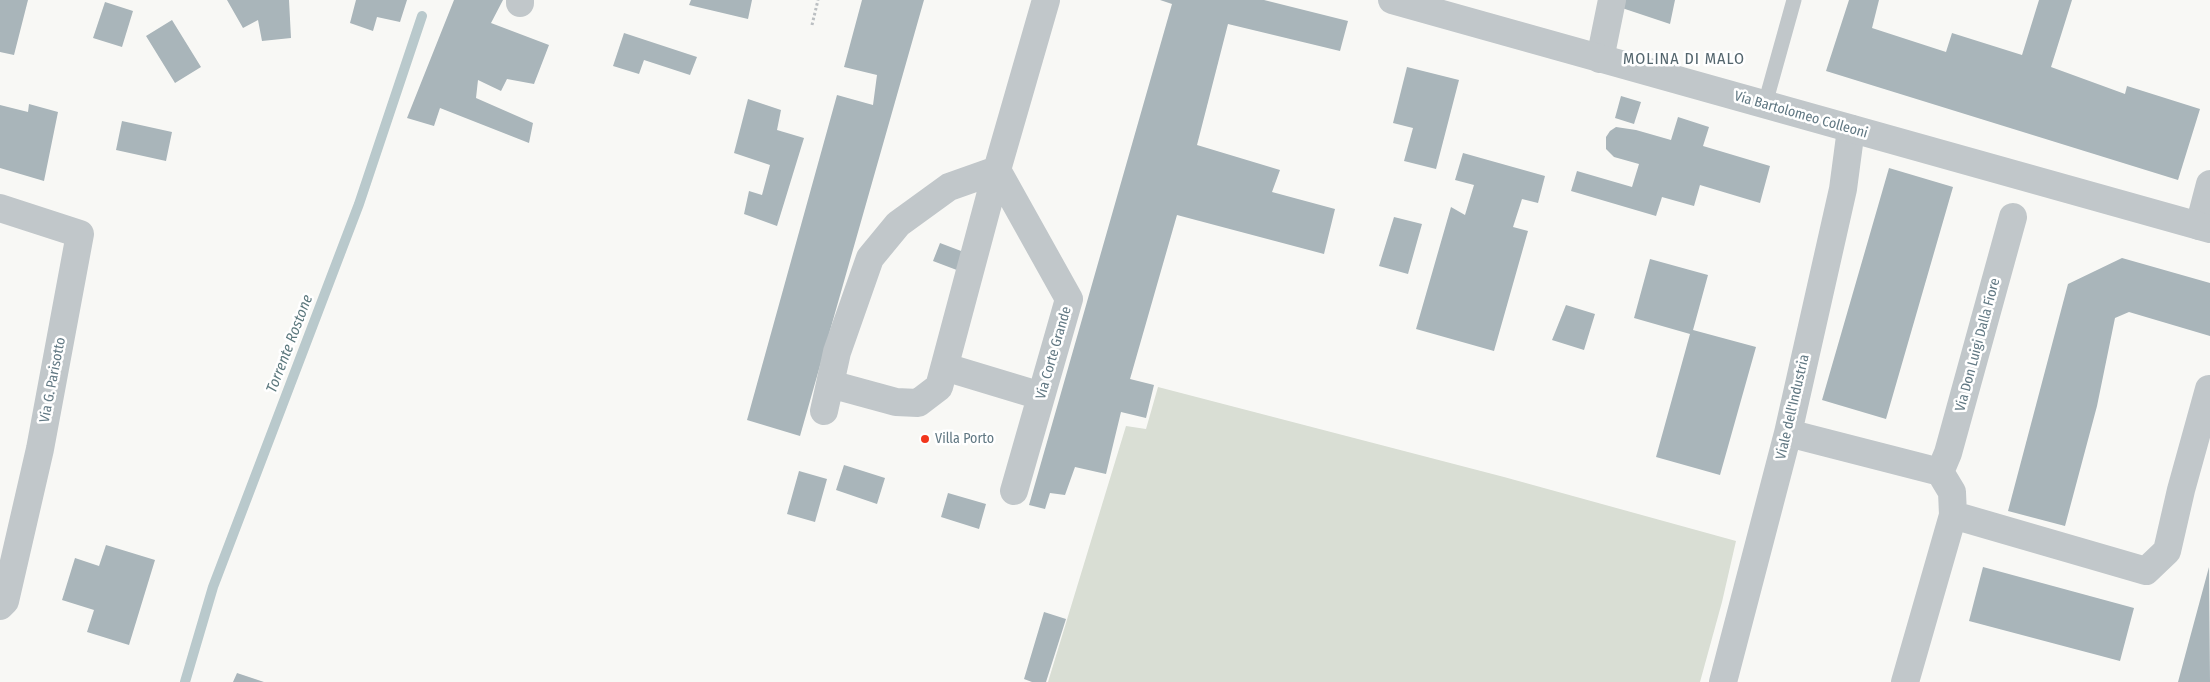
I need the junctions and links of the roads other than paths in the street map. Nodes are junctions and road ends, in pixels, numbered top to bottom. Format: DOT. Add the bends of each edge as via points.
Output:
graph roads {
  1 [pos="1046,0"];
  2 [pos="1392,0"];
  3 [pos="1612,0"];
  4 [pos="1794,0"];
  5 [pos="1600,59"];
  6 [pos="1765,104"];
  7 [pos="1851,129"];
  8 [pos="997,170"];
  9 [pos="2210,184"];
  10 [pos="0,208"];
  11 [pos="2013,217"];
  12 [pos="2205,227"];
  13 [pos="945,367"];
  14 [pos="830,384"];
  15 [pos="2209,389"];
  16 [pos="1041,396"];
  17 [pos="824,411"];
  18 [pos="1788,433"];
  19 [pos="1940,472"];
  20 [pos="1014,491"];
  21 [pos="1953,515"];
  22 [pos="0,606"];
  23 [pos="1723,682"];
  24 [pos="1905,682"];
  1 -- 8 [label="street"];
  2 -- 5 [label="street, Via Bartolomeo Colleoni"];
  3 -- 5 [label="street"];
  4 -- 6 [label="lane"];
  5 -- 6 [label="street, Via Bartolomeo Colleoni"];
  6 -- 7 [label="street, Via Bartolomeo Colleoni"];
  7 -- 12 [label="street, Via Bartolomeo Colleoni"];
  7 -- 18 [label="street, Viale dell'Industria" via="1843,189"];
  8 -- 13 [label="street"];
  8 -- 14 [label="street" via="949,187 898,224 870,258 837,352"];
  8 -- 16 [label="street, Via Corte Grande" via="1069,299"];
  9 -- 12 [label="street"];
  10 -- 22 [label="street, Via G. Parisotto" via="80,234 40,449 5,601"];
  11 -- 19 [label="street, Via Don Luigi Dalla Fiore"];
  13 -- 14 [label="street" via="939,387 918,403 896,402"];
  13 -- 16 [label="street"];
  14 -- 17 [label="street"];
  15 -- 21 [label="street" via="2167,551 2146,571"];
  16 -- 20 [label="street, Via Corte Grande"];
  18 -- 19 [label="street"];
  18 -- 23 [label="street, Viale dell'Industria"];
  19 -- 21 [label="street" via="1952,492"];
  21 -- 24 [label="street"];
}
